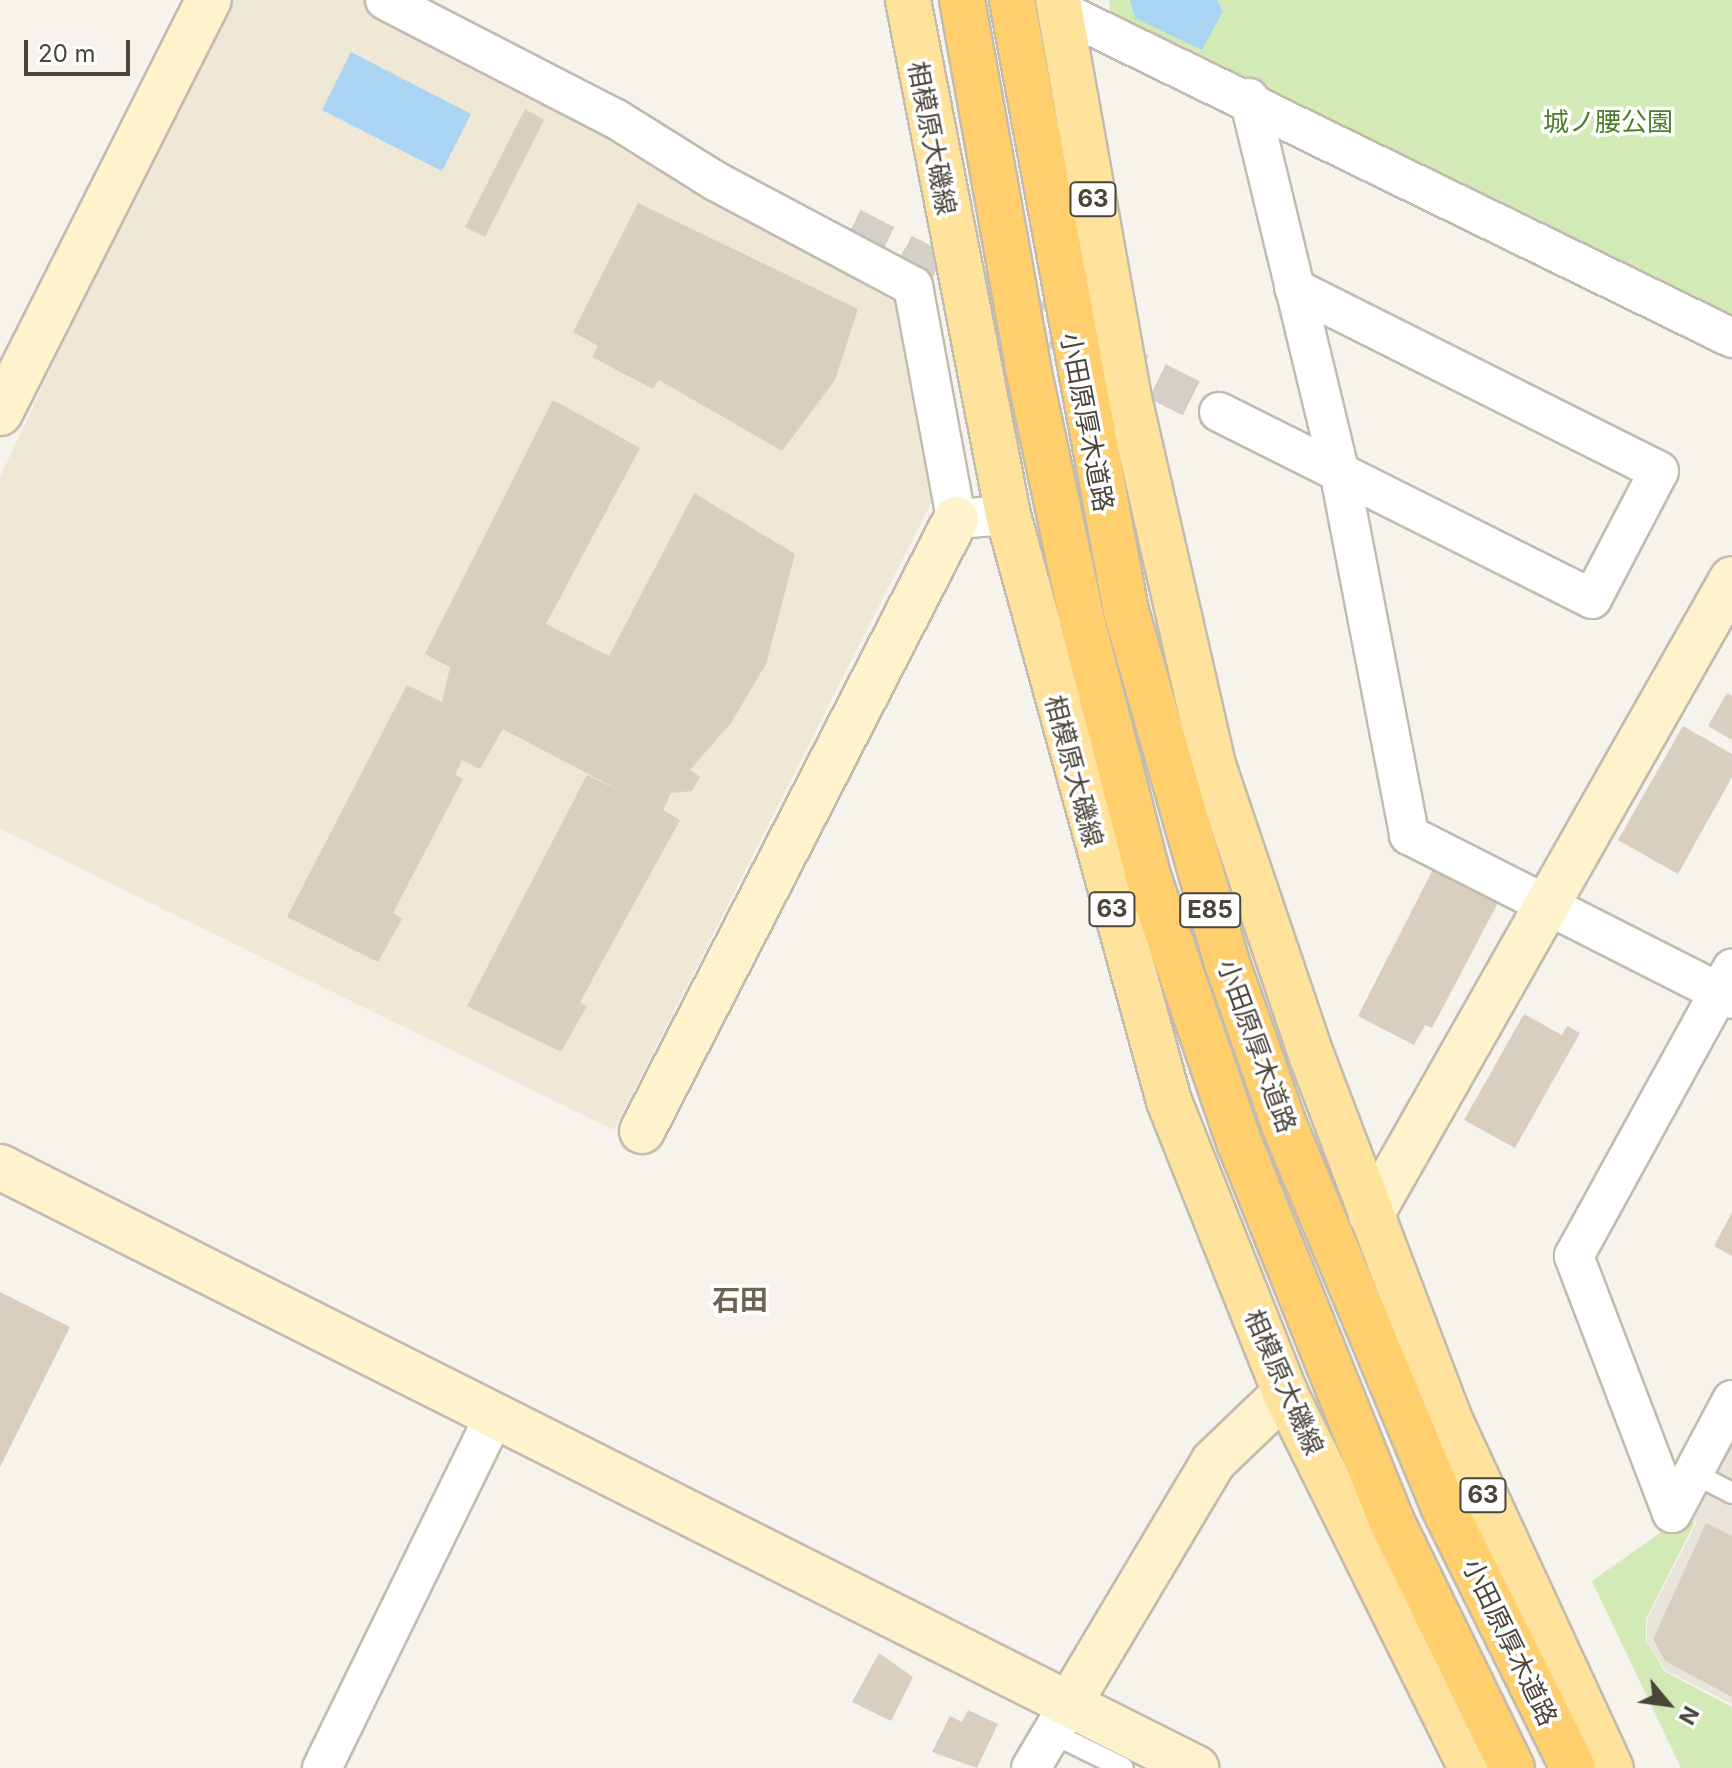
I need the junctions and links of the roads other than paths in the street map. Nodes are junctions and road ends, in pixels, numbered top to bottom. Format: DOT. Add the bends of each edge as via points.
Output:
graph roads {
  1 [pos="209,0"];
  2 [pos="385,0"];
  3 [pos="908,0"];
  4 [pos="962,0"];
  5 [pos="1012,0"];
  6 [pos="1059,5"];
  7 [pos="1249,98"];
  8 [pos="717,182"];
  9 [pos="852,227"];
  10 [pos="957,262"];
  11 [pos="913,286"];
  12 [pos="1294,288"];
  13 [pos="1732,338"];
  14 [pos="1219,412"];
  15 [pos="0,413"];
  16 [pos="1340,475"];
  17 [pos="1008,515"];
  18 [pos="956,519"];
  19 [pos="1732,579"];
  20 [pos="1543,901"];
  21 [pos="1727,987"];
  22 [pos="1417,1127"];
  23 [pos="642,1131"];
  24 [pos="1340,1132"];
  25 [pos="0,1167"];
  26 [pos="1371,1215"];
  27 [pos="1285,1393"];
  28 [pos="1732,1400"];
  29 [pos="495,1415"];
  30 [pos="1693,1473"];
  31 [pos="1732,1493"];
  32 [pos="1061,1719"];
  33 [pos="322,1768"];
  34 [pos="1031,1768"];
  35 [pos="1123,1768"];
  36 [pos="1196,1768"];
  37 [pos="1471,1768"];
  38 [pos="1512,1768"];
  39 [pos="1573,1768"];
  40 [pos="1611,1768"];
  1 -- 15 [label="street"];
  2 -- 8 [label="street" via="616,119"];
  3 -- 10 [label="main road, 相模原大磯線 / 63"];
  4 -- 38 [label="highway, 小田原厚木道路 / E85" via="1028,368 1082,620 1148,876 1240,1144 1390,1518"];
  5 -- 39 [label="highway, 小田原厚木道路 / E85" via="1126,611 1226,960 1284,1125 1443,1506"];
  6 -- 7 [label="street"];
  6 -- 24 [label="main road, 63" via="1129,398 1214,768"];
  7 -- 12 [label="street"];
  7 -- 13 [label="street"];
  8 -- 9 [label="street" via="735,170"];
  8 -- 11 [label="street"];
  10 -- 11 [label="street"];
  10 -- 17 [label="main road, 相模原大磯線 / 63"];
  11 -- 18 [label="street"];
  12 -- 16 [label="street"];
  12 -- 16 [label="street" via="1659,471 1592,599"];
  14 -- 16 [label="street"];
  16 -- 20 [label="street" via="1409,835"];
  17 -- 18 [label="street"];
  17 -- 27 [label="main road, 相模原大磯線 / 63" via="1169,1101"];
  18 -- 23 [label="street"];
  19 -- 20 [label="street"];
  20 -- 21 [label="street"];
  20 -- 22 [label="street"];
  21 -- 30 [label="street" via="1574,1256 1672,1513"];
  22 -- 24 [label="street" via="1368,1141"];
  22 -- 26 [label="street"];
  24 -- 26 [label="main road, 63"];
  25 -- 29 [label="street"];
  26 -- 40 [label="main road, 63" via="1449,1418"];
  27 -- 32 [label="street" via="1246,1423 1213,1462"];
  27 -- 37 [label="main road, 相模原大磯線 / 63"];
  28 -- 30 [label="street"];
  29 -- 32 [label="street"];
  29 -- 33 [label="street"];
  30 -- 31 [label="lane"];
  32 -- 34 [label="street"];
  32 -- 35 [label="lane"];
  32 -- 36 [label="street"];
}
